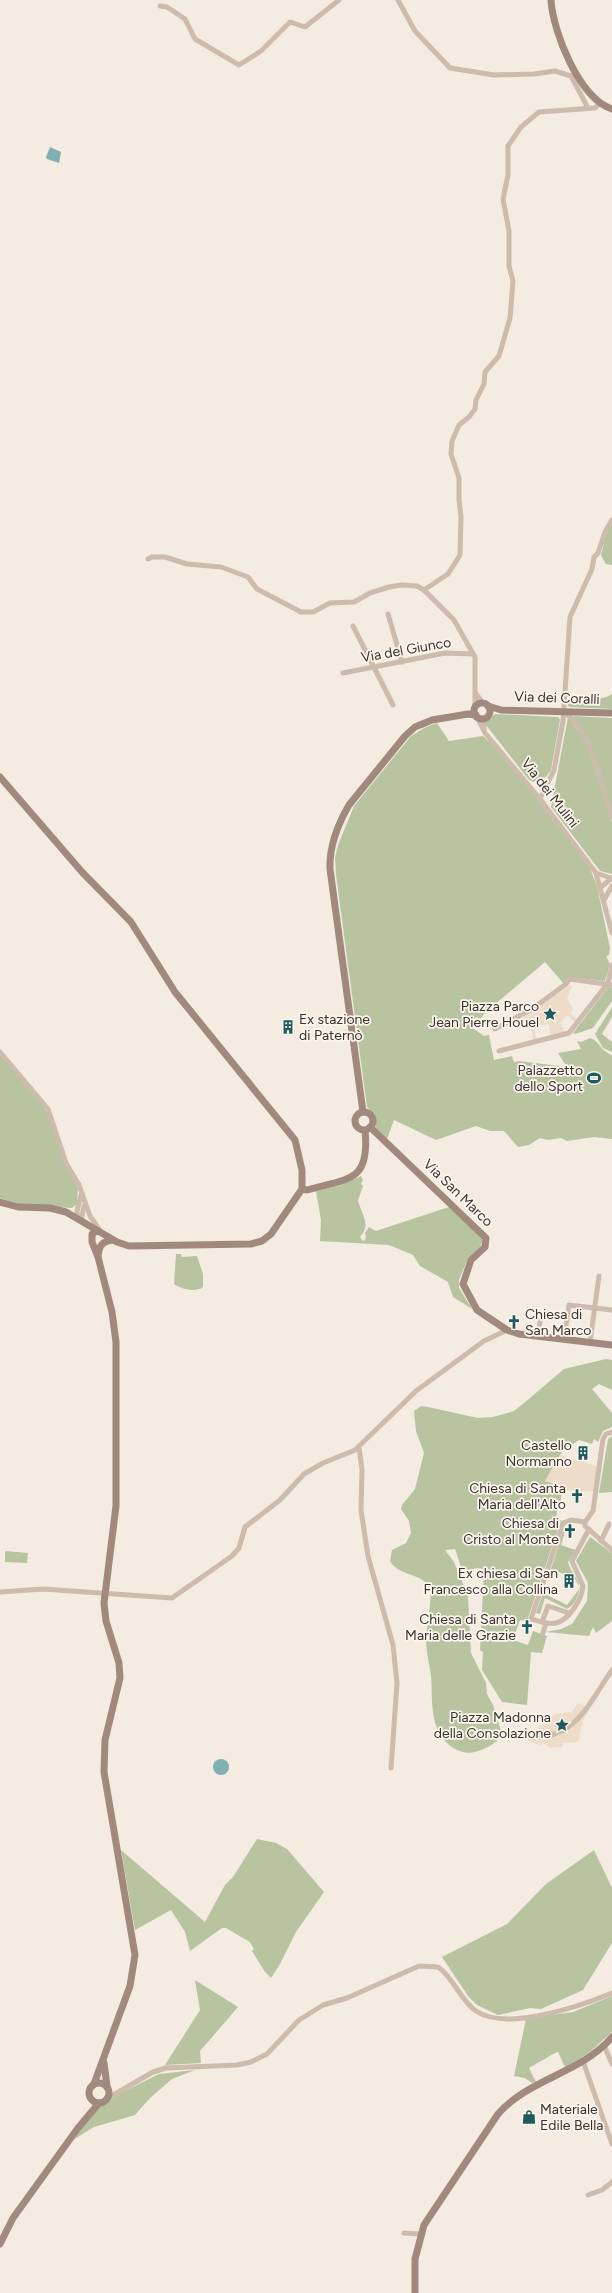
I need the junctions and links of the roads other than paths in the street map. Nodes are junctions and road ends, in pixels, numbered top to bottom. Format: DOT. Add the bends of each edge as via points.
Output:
graph roads {
  1 [pos="339,0"];
  2 [pos="398,0"];
  3 [pos="551,0"];
  4 [pos="160,6"];
  5 [pos="600,103"];
  6 [pos="588,108"];
  7 [pos="612,109"];
  8 [pos="612,520"];
  9 [pos="148,559"];
  10 [pos="424,590"];
  11 [pos="388,614"];
  12 [pos="353,626"];
  13 [pos="474,654"];
  14 [pos="402,662"];
  15 [pos="374,667"];
  16 [pos="343,674"];
  17 [pos="476,692"];
  18 [pos="393,705"];
  19 [pos="486,710"];
  20 [pos="563,711"];
  21 [pos="474,713"];
  22 [pos="612,713"];
  23 [pos="484,730"];
  24 [pos="0,777"];
  25 [pos="540,799"];
  26 [pos="612,817"];
  27 [pos="596,873"];
  28 [pos="611,878"];
  29 [pos="601,886"];
  30 [pos="612,886"];
  31 [pos="604,900"];
  32 [pos="612,933"];
  33 [pos="612,965"];
  34 [pos="610,984"];
  35 [pos="495,1029"];
  36 [pos="499,1051"];
  37 [pos="0,1052"];
  38 [pos="364,1112"];
  39 [pos="368,1128"];
  40 [pos="302,1189"];
  41 [pos="0,1202"];
  42 [pos="81,1204"];
  43 [pos="66,1212"];
  44 [pos="80,1219"];
  45 [pos="98,1231"];
  46 [pos="111,1239"];
  47 [pos="92,1242"];
  48 [pos="99,1248"];
  49 [pos="98,1257"];
  50 [pos="599,1276"];
  51 [pos="595,1308"];
  52 [pos="612,1310"];
  53 [pos="542,1315"];
  54 [pos="507,1330"];
  55 [pos="538,1336"];
  56 [pos="564,1339"];
  57 [pos="590,1342"];
  58 [pos="612,1345"];
  59 [pos="612,1432"];
  60 [pos="359,1447"];
  61 [pos="585,1522"];
  62 [pos="609,1524"];
  63 [pos="589,1530"];
  64 [pos="601,1541"];
  65 [pos="612,1550"];
  66 [pos="0,1592"];
  67 [pos="104,1593"];
  68 [pos="569,1614"];
  69 [pos="544,1623"];
  70 [pos="542,1633"];
  71 [pos="612,1670"];
  72 [pos="529,1737"];
  73 [pos="391,1768"];
  74 [pos="612,1993"];
  75 [pos="612,2037"];
  76 [pos="604,2045"];
  77 [pos="103,2057"];
  78 [pos="583,2061"];
  79 [pos="612,2064"];
  80 [pos="94,2084"];
  81 [pos="107,2087"];
  82 [pos="120,2090"];
  83 [pos="90,2098"];
  84 [pos="108,2098"];
  85 [pos="99,2103"];
  86 [pos="78,2128"];
  87 [pos="610,2130"];
  88 [pos="612,2144"];
  89 [pos="612,2182"];
  90 [pos="588,2195"];
  91 [pos="404,2233"];
  92 [pos="420,2234"];
  93 [pos="0,2244"];
  94 [pos="415,2293"];
  1 -- 4 [label="street" via="307,26 290,22 260,51 239,65 195,39 185,19 167,7"];
  2 -- 6 [label="street" via="415,31 450,68 494,75 555,71 571,76"];
  3 -- 5 [label="street" via="555,24 563,46 583,85"];
  5 -- 6 [label="street" via="595,108"];
  5 -- 7 [label="street"];
  6 -- 10 [label="street" via="539,112 521,127 508,146 508,175 503,199 509,231 509,266 513,287 510,318 499,356 485,372 484,384 476,400 475,409 456,429 451,445 459,478 462,517 460,555 448,574"];
  8 -- 20 [label="street" via="570,617"];
  9 -- 10 [label="street" via="165,557 187,564 221,567 248,578 257,588 286,606 308,613 330,603 354,602 389,587 407,585"];
  10 -- 13 [label="street" via="454,620"];
  11 -- 14 [label="street"];
  12 -- 15 [label="street"];
  13 -- 14 [label="street, Via del Giunco" via="451,652"];
  13 -- 17 [label="street"];
  14 -- 15 [label="street, Via del Giunco"];
  15 -- 16 [label="street, Via del Giunco"];
  15 -- 18 [label="street"];
  17 -- 19 [label="street"];
  17 -- 21 [label="street"];
  19 -- 20 [label="street, Via dei Coralli"];
  19 -- 21 [label="street"];
  19 -- 21 [label="street, Via dei Coralli"];
  19 -- 23 [label="street"];
  20 -- 22 [label="street, Via dei Coralli"];
  20 -- 25 [label="street" via="554,770"];
  20 -- 26 [label="street" via="577,722 588,743"];
  21 -- 23 [label="street, Via dei Mulini"];
  21 -- 38 [label="street" via="426,722 409,732 349,805 332,846 330,869"];
  23 -- 25 [label="street, Via dei Mulini"];
  24 -- 40 [label="street" via="82,872 122,910 176,992 291,1136 298,1147"];
  25 -- 27 [label="street, Via dei Mulini"];
  27 -- 28 [label="street"];
  27 -- 29 [label="street, Via dei Mulini"];
  28 -- 29 [label="street"];
  29 -- 30 [label="street"];
  29 -- 31 [label="street, Via dei Mulini"];
  30 -- 31 [label="street"];
  31 -- 32 [label="street, Via dei Mulini"];
  33 -- 34 [label="street"];
  34 -- 35 [label="street" via="570,979 532,1009"];
  34 -- 36 [label="street" via="566,1035"];
  37 -- 42 [label="street" via="48,1109 66,1163 82,1192"];
  38 -- 39 [label="street" via="371,1116 373,1122"];
  38 -- 39 [label="street" via="359,1114 355,1121 359,1128"];
  39 -- 40 [label="street" via="366,1158 358,1172 347,1179 307,1190"];
  39 -- 54 [label="street, Via San Marco" via="484,1235 487,1241 485,1247 471,1260 463,1280 463,1288 476,1310"];
  40 -- 46 [label="street" via="271,1234 258,1243 136,1247 123,1245"];
  41 -- 43 [label="street" via="18,1207 50,1208"];
  42 -- 43 [label="street"];
  42 -- 44 [label="street"];
  42 -- 46 [label="street" via="92,1221"];
  43 -- 44 [label="street"];
  44 -- 45 [label="street"];
  44 -- 47 [label="street"];
  45 -- 46 [label="street"];
  45 -- 47 [label="street" via="92,1234"];
  45 -- 48 [label="street"];
  46 -- 48 [label="street"];
  47 -- 49 [label="street"];
  48 -- 49 [label="street"];
  49 -- 67 [label="street" via="112,1312 116,1342 116,1506"];
  50 -- 51 [label="street"];
  51 -- 52 [label="street"];
  51 -- 56 [label="street" via="569,1305"];
  51 -- 57 [label="street"];
  53 -- 55 [label="street"];
  54 -- 55 [label="street, Via San Marco"];
  54 -- 60 [label="street" via="484,1341 416,1391"];
  55 -- 56 [label="street, Via San Marco"];
  56 -- 57 [label="street, Via San Marco"];
  57 -- 58 [label="street, Via San Marco"];
  59 -- 61 [label="street" via="606,1434 603,1439 593,1511"];
  60 -- 67 [label="street" via="310,1470 280,1500 245,1528 239,1548 232,1556 172,1598"];
  60 -- 73 [label="street" via="362,1470 361,1510 368,1556 393,1645 396,1672"];
  61 -- 63 [label="street"];
  61 -- 69 [label="street" via="571,1520 562,1524 532,1619"];
  62 -- 64 [label="street"];
  63 -- 64 [label="street"];
  63 -- 68 [label="street" via="572,1560 583,1586 581,1597"];
  64 -- 65 [label="street"];
  66 -- 67 [label="street" via="28,1589"];
  67 -- 77 [label="street" via="104,1612 120,1663 120,1674 105,1740 104,1772 135,1955 130,1986"];
  68 -- 69 [label="street" via="558,1622"];
  68 -- 69 [label="street" via="548,1606"];
  69 -- 70 [label="street"];
  71 -- 72 [label="street" via="571,1727 539,1738"];
  74 -- 82 [label="street" via="569,2009 534,2016 498,2019 476,2010 438,1967 419,1966 347,1998 323,2005 299,2020 267,2054 251,2062 166,2068 153,2072"];
  75 -- 76 [label="street"];
  76 -- 78 [label="street"];
  76 -- 79 [label="street"];
  77 -- 80 [label="street"];
  77 -- 81 [label="street"];
  78 -- 87 [label="street"];
  78 -- 92 [label="street" via="510,2101 498,2114 428,2218"];
  80 -- 81 [label="street" via="101,2083"];
  80 -- 83 [label="street" via="90,2089"];
  81 -- 82 [label="street"];
  81 -- 84 [label="street"];
  82 -- 84 [label="street"];
  83 -- 85 [label="street"];
  83 -- 86 [label="street" via="89,2107"];
  84 -- 85 [label="street"];
  85 -- 86 [label="street"];
  86 -- 93 [label="street" via="10,2222"];
  87 -- 88 [label="street"];
  89 -- 90 [label="street" via="602,2190"];
  91 -- 92 [label="street"];
  92 -- 94 [label="street" via="414,2265"];
}
